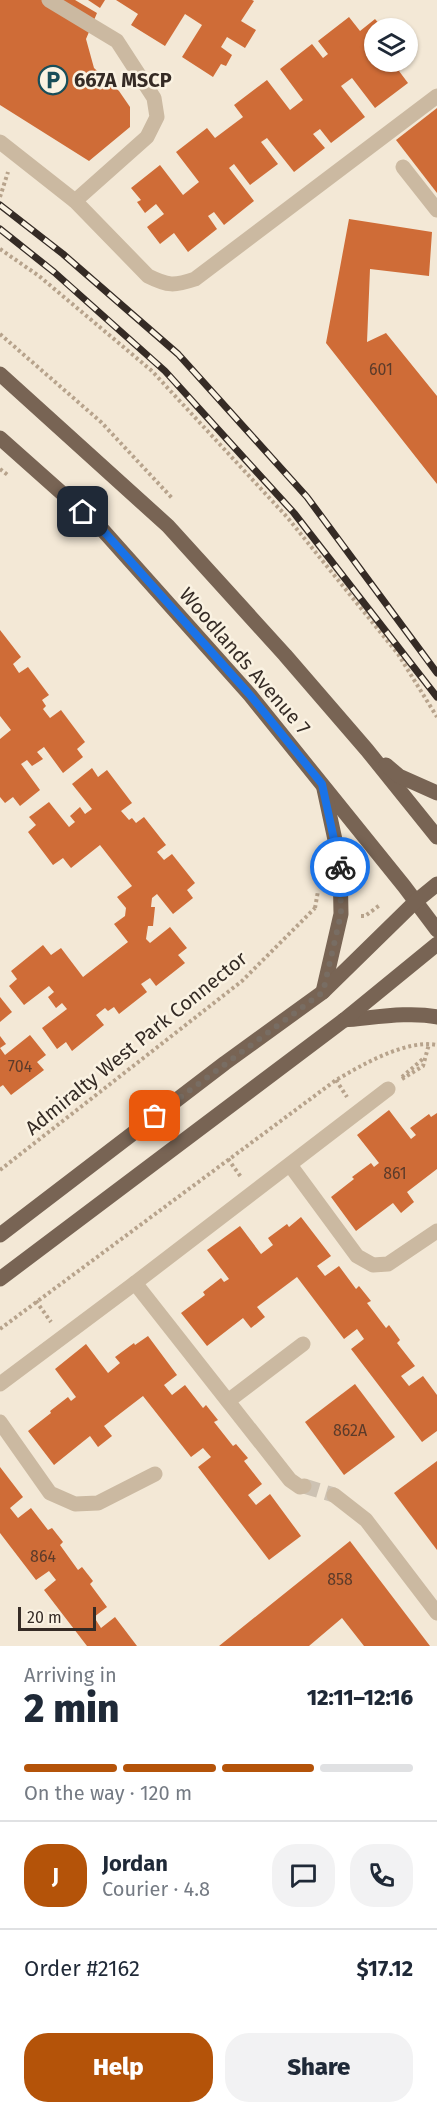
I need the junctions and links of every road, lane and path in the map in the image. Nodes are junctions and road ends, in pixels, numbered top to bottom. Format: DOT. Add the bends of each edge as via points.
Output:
graph roads {
  1 [pos="49,0"];
  2 [pos="437,96"];
  3 [pos="0,142"];
  4 [pos="403,167"];
  5 [pos="75,201"];
  6 [pos="437,210"];
  7 [pos="0,249"];
  8 [pos="0,374"];
  9 [pos="0,438"];
  10 [pos="1,471"];
  11 [pos="11,478"];
  12 [pos="437,717"];
  13 [pos="367,750"];
  14 [pos="322,784"];
  15 [pos="437,793"];
  16 [pos="437,837"];
  17 [pos="320,881"];
  18 [pos="437,884"];
  19 [pos="404,886"];
  20 [pos="415,902"];
  21 [pos="315,908"];
  22 [pos="341,914"];
  23 [pos="437,930"];
  24 [pos="437,944"];
  25 [pos="323,992"];
  26 [pos="437,1017"];
  27 [pos="344,1020"];
  28 [pos="429,1044"];
  29 [pos="437,1045"];
  30 [pos="423,1066"];
  31 [pos="388,1089"];
  32 [pos="228,1159"];
  33 [pos="290,1165"];
  34 [pos="236,1169"];
  35 [pos="0,1170"];
  36 [pos="437,1231"];
  37 [pos="0,1235"];
  38 [pos="0,1279"];
  39 [pos="135,1283"];
  40 [pos="36,1301"];
  41 [pos="46,1315"];
  42 [pos="0,1329"];
  43 [pos="303,1344"];
  44 [pos="0,1384"];
  45 [pos="228,1401"];
  46 [pos="0,1422"];
  47 [pos="155,1474"];
  48 [pos="304,1486"];
  49 [pos="334,1495"];
  50 [pos="437,1613"];
  1 -- 5 [label="lane" via="117,41 154,98 157,117 147,137"];
  2 -- 5 [label="lane" via="195,279 178,285 163,284 148,276"];
  3 -- 5 [label="lane"];
  4 -- 6 [label="lane"];
  7 -- 12 [label="path" via="39,276 152,370 287,517 398,654"];
  8 -- 13 [label="main road, Woodlands Avenue 7" via="168,526"];
  9 -- 14 [label="main road, Woodlands Avenue 7" via="100,527 250,695"];
  10 -- 11 [label="path"];
  13 -- 15 [label="main road" via="399,776"];
  13 -- 16 [label="main road, Woodlands Avenue 7"];
  14 -- 19 [label="main road, Woodlands Avenue 7"];
  14 -- 22 [label="main road" via="340,862"];
  17 -- 21 [label="path"];
  18 -- 20 [label="main road"];
  19 -- 20 [label="main road, Woodlands Avenue 7"];
  19 -- 22 [label="path" via="365,916"];
  20 -- 23 [label="main road, Woodlands Avenue 7"];
  20 -- 25 [label="main road"];
  21 -- 22 [label="path"];
  21 -- 35 [label="path, Admiralty West Park Connector" via="242,981"];
  22 -- 25 [label="main road"];
  24 -- 27 [label="main road"];
  25 -- 37 [label="main road"];
  26 -- 27 [label="main road"];
  27 -- 38 [label="main road"];
  28 -- 29 [label="path"];
  28 -- 30 [label="path"];
  28 -- 31 [label="path" via="425,1058"];
  28 -- 32 [label="path" via="381,1055 336,1080"];
  31 -- 33 [label="lane"];
  32 -- 34 [label="path"];
  32 -- 40 [label="path"];
  33 -- 36 [label="lane" via="357,1256 373,1265 388,1264"];
  33 -- 39 [label="lane"];
  39 -- 44 [label="lane"];
  39 -- 45 [label="lane"];
  40 -- 41 [label="path"];
  40 -- 42 [label="path"];
  43 -- 45 [label="lane"];
  45 -- 48 [label="lane" via="290,1480"];
  46 -- 47 [label="lane" via="50,1493 75,1503 98,1503"];
  49 -- 50 [label="lane" via="366,1520"];
}
